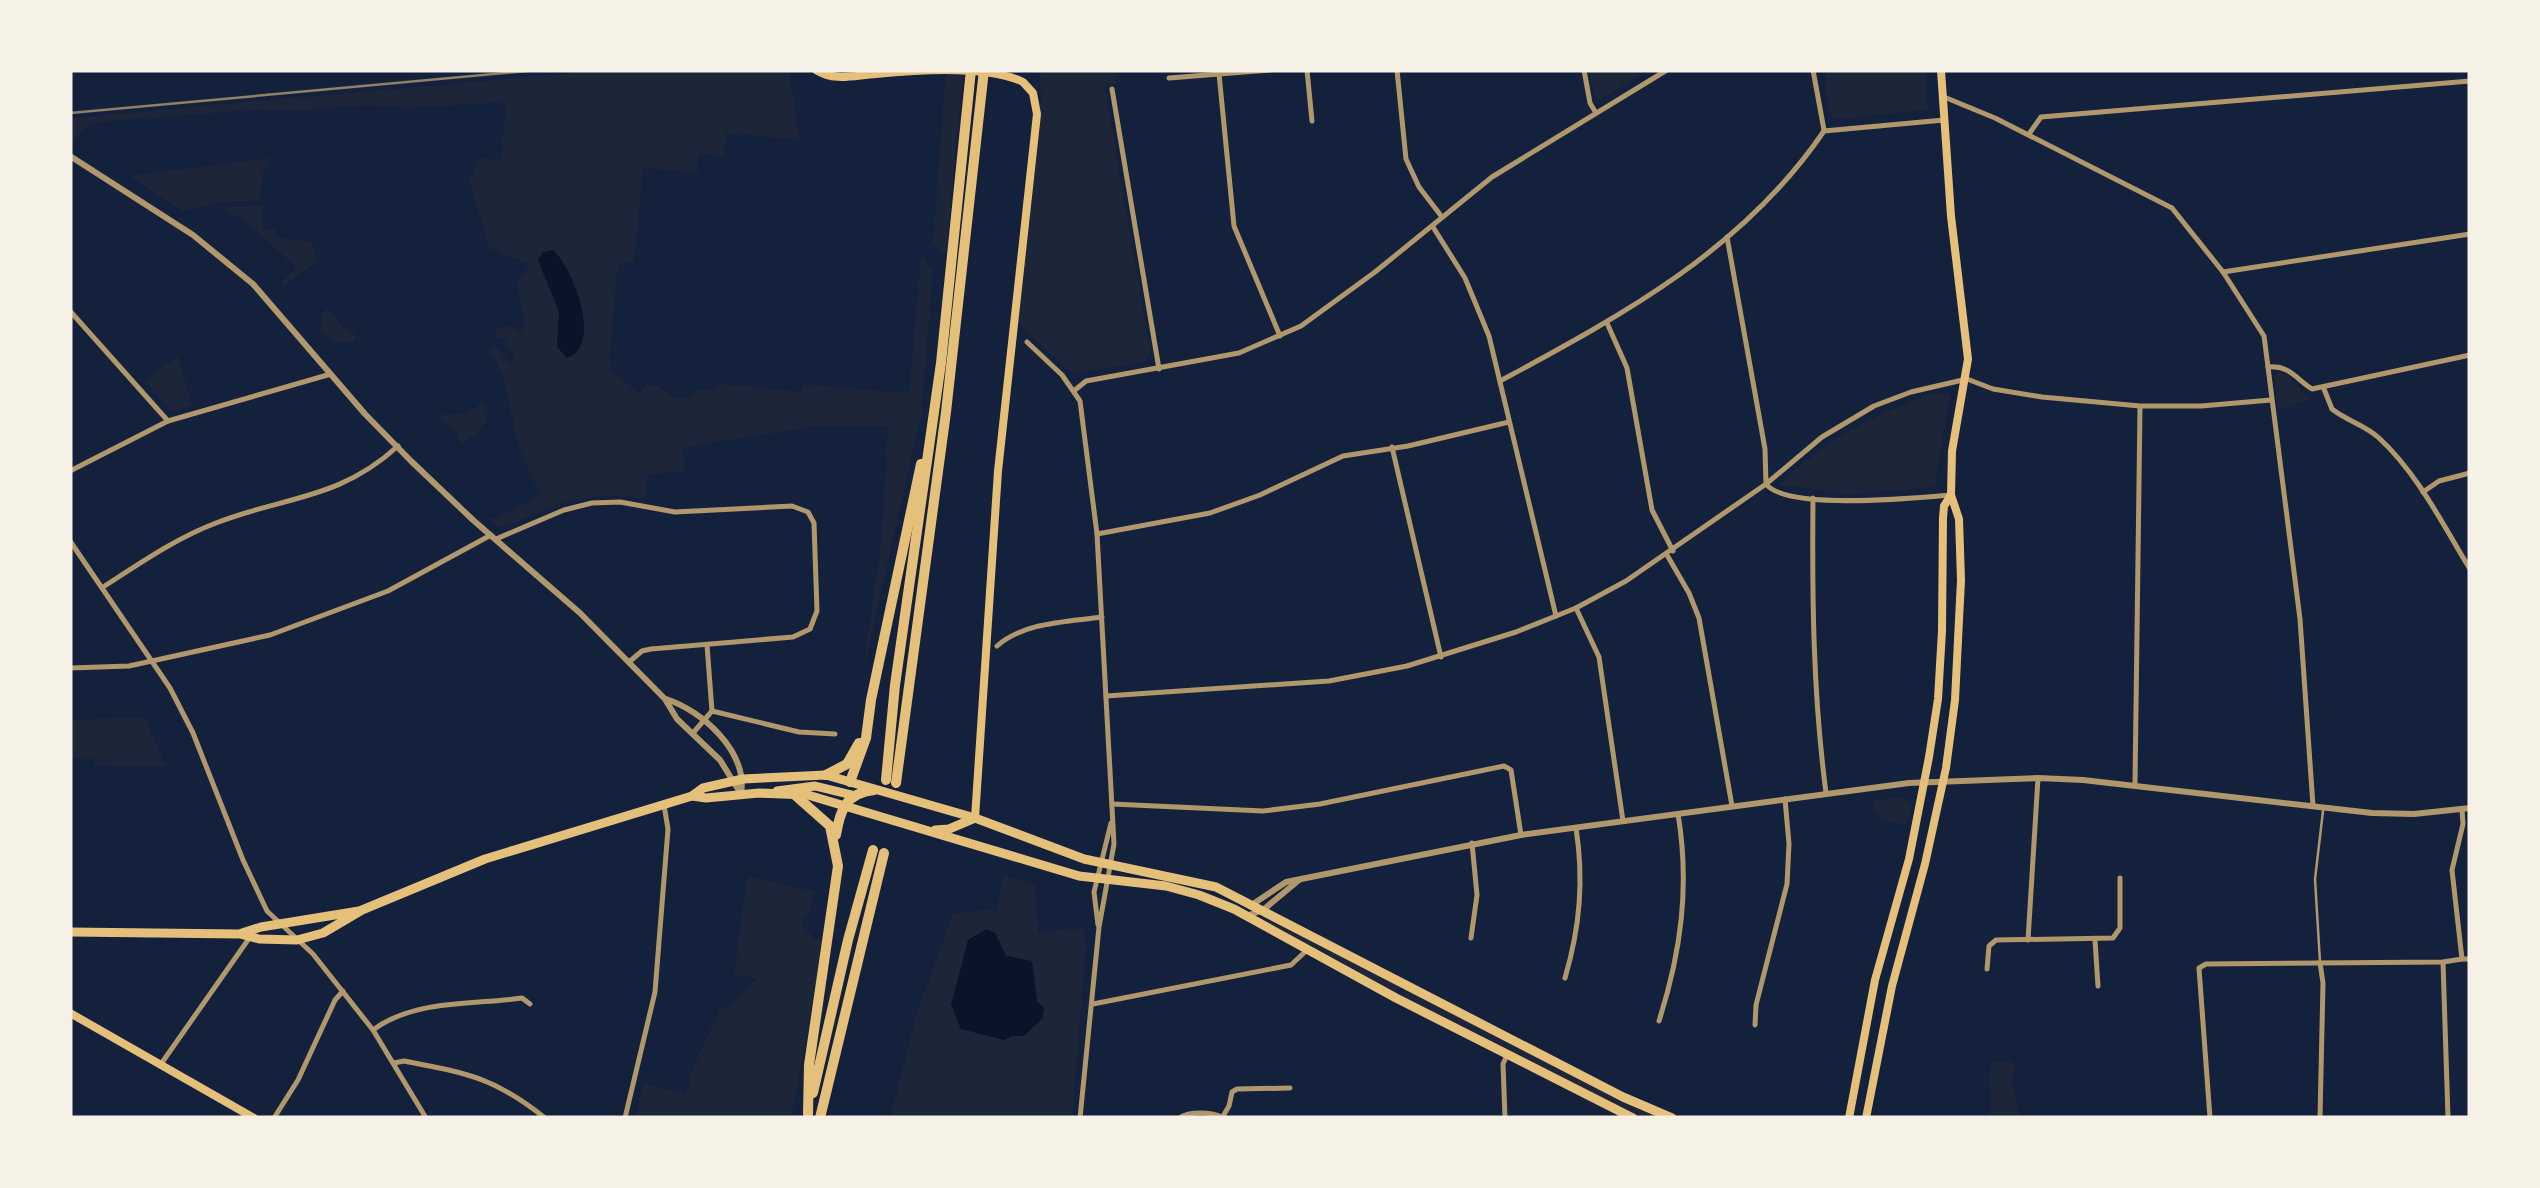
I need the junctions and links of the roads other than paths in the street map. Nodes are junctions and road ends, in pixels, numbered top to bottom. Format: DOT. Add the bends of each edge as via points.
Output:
graph roads {
  1 [pos="816,70"];
  2 [pos="971,70"];
  3 [pos="984,70"];
  4 [pos="1270,70"];
  5 [pos="1307,70"];
  6 [pos="1397,70"];
  7 [pos="1584,70"];
  8 [pos="1667,70"];
  9 [pos="1813,70"];
  10 [pos="1941,70"];
  11 [pos="957,71"];
  12 [pos="1219,74"];
  13 [pos="1169,78"];
  14 [pos="2470,80"];
  15 [pos="1112,89"];
  16 [pos="1942,97"];
  17 [pos="1596,113"];
  18 [pos="1944,120"];
  19 [pos="1312,122"];
  20 [pos="1824,130"];
  21 [pos="2028,135"];
  22 [pos="70,156"];
  23 [pos="1442,217"];
  24 [pos="1433,227"];
  25 [pos="2470,234"];
  26 [pos="1727,237"];
  27 [pos="2223,272"];
  28 [pos="70,311"];
  29 [pos="1608,323"];
  30 [pos="1281,336"];
  31 [pos="1026,342"];
  32 [pos="2470,355"];
  33 [pos="2268,367"];
  34 [pos="1159,369"];
  35 [pos="331,374"];
  36 [pos="1966,379"];
  37 [pos="1502,380"];
  38 [pos="2324,389"];
  39 [pos="1076,390"];
  40 [pos="2271,400"];
  41 [pos="2140,406"];
  42 [pos="935,410"];
  43 [pos="168,421"];
  44 [pos="1510,422"];
  45 [pos="398,446"];
  46 [pos="1392,447"];
  47 [pos="70,471"];
  48 [pos="2470,473"];
  49 [pos="1766,484"];
  50 [pos="2423,492"];
  51 [pos="1951,495"];
  52 [pos="1813,498"];
  53 [pos="1097,534"];
  54 [pos="494,538"];
  55 [pos="70,542"];
  56 [pos="1670,553"];
  57 [pos="2470,569"];
  58 [pos="103,588"];
  59 [pos="1576,608"];
  60 [pos="1102,616"];
  61 [pos="1556,616"];
  62 [pos="706,645"];
  63 [pos="997,646"];
  64 [pos="1441,657"];
  65 [pos="152,660"];
  66 [pos="629,662"];
  67 [pos="70,668"];
  68 [pos="1106,696"];
  69 [pos="665,699"];
  70 [pos="712,710"];
  71 [pos="704,720"];
  72 [pos="867,724"];
  73 [pos="693,732"];
  74 [pos="835,734"];
  75 [pos="826,774"];
  76 [pos="2038,778"];
  77 [pos="738,780"];
  78 [pos="850,782"];
  79 [pos="1944,782"];
  80 [pos="1924,783"];
  81 [pos="2135,784"];
  82 [pos="874,790"];
  83 [pos="770,793"];
  84 [pos="1826,793"];
  85 [pos="741,794"];
  86 [pos="795,795"];
  87 [pos="852,795"];
  88 [pos="692,796"];
  89 [pos="1785,799"];
  90 [pos="664,804"];
  91 [pos="1112,804"];
  92 [pos="844,806"];
  93 [pos="1732,806"];
  94 [pos="2313,806"];
  95 [pos="2324,808"];
  96 [pos="2466,809"];
  97 [pos="1678,814"];
  98 [pos="868,816"];
  99 [pos="974,818"];
  100 [pos="1112,820"];
  101 [pos="1623,821"];
  102 [pos="1576,827"];
  103 [pos="928,830"];
  104 [pos="1521,835"];
  105 [pos="834,841"];
  106 [pos="1472,843"];
  107 [pos="878,852"];
  108 [pos="1100,864"];
  109 [pos="1112,867"];
  110 [pos="2120,878"];
  111 [pos="1096,880"];
  112 [pos="1300,880"];
  113 [pos="1108,882"];
  114 [pos="1251,904"];
  115 [pos="362,910"];
  116 [pos="1263,910"];
  117 [pos="1246,915"];
  118 [pos="319,919"];
  119 [pos="280,925"];
  120 [pos="1099,928"];
  121 [pos="70,932"];
  122 [pos="250,937"];
  123 [pos="1471,938"];
  124 [pos="297,940"];
  125 [pos="2028,940"];
  126 [pos="2095,940"];
  127 [pos="1307,950"];
  128 [pos="2466,959"];
  129 [pos="2443,962"];
  130 [pos="2320,964"];
  131 [pos="1987,970"];
  132 [pos="1565,978"];
  133 [pos="2098,986"];
  134 [pos="343,992"];
  135 [pos="530,1004"];
  136 [pos="1093,1004"];
  137 [pos="70,1013"];
  138 [pos="1659,1021"];
  139 [pos="1754,1025"];
  140 [pos="373,1030"];
  141 [pos="1507,1055"];
  142 [pos="394,1062"];
  143 [pos="160,1064"];
  144 [pos="1290,1088"];
  145 [pos="812,1117"];
  146 [pos="1222,1117"];
  147 [pos="254,1118"];
  148 [pos="274,1118"];
  149 [pos="426,1118"];
  150 [pos="545,1118"];
  151 [pos="626,1118"];
  152 [pos="1080,1118"];
  153 [pos="1179,1118"];
  154 [pos="1505,1118"];
  155 [pos="1633,1118"];
  156 [pos="1672,1118"];
  157 [pos="1849,1118"];
  158 [pos="1866,1118"];
  159 [pos="2210,1118"];
  160 [pos="2320,1118"];
  161 [pos="2448,1118"];
  1 -- 11 [label="main road" via="834,77"];
  2 -- 42 [label="highway"];
  3 -- 42 [label="highway" via="944,427 891,781 895,685"];
  4 -- 12 [label="street"];
  5 -- 19 [label="street"];
  6 -- 23 [label="street" via="1406,159"];
  7 -- 17 [label="street"];
  8 -- 17 [label="street"];
  9 -- 20 [label="street"];
  10 -- 16 [label="main road"];
  11 -- 99 [label="main road" via="1019,80 1033,93 1037,109 998,470"];
  12 -- 13 [label="street"];
  12 -- 30 [label="street" via="1234,226"];
  14 -- 21 [label="street" via="2041,118"];
  15 -- 34 [label="street"];
  16 -- 18 [label="main road"];
  16 -- 21 [label="street"];
  17 -- 23 [label="street" via="1492,177"];
  18 -- 20 [label="street"];
  18 -- 36 [label="main road"];
  20 -- 26 [label="street"];
  21 -- 27 [label="street" via="2172,208"];
  22 -- 35 [label="street" via="218,254 269,300"];
  23 -- 24 [label="street"];
  24 -- 30 [label="street"];
  24 -- 37 [label="street" via="1476,302"];
  25 -- 27 [label="street"];
  26 -- 29 [label="street"];
  26 -- 49 [label="street"];
  27 -- 33 [label="street" via="2264,336"];
  28 -- 43 [label="street"];
  29 -- 37 [label="street"];
  29 -- 56 [label="street" via="1628,368 1652,510"];
  30 -- 34 [label="street" via="1239,353"];
  31 -- 39 [label="street"];
  32 -- 38 [label="street"];
  33 -- 38 [label="street"];
  33 -- 40 [label="street"];
  34 -- 39 [label="street" via="1086,381"];
  35 -- 43 [label="street"];
  35 -- 45 [label="street"];
  36 -- 41 [label="street" via="2042,397"];
  36 -- 49 [label="street" via="1874,406 1822,436"];
  36 -- 51 [label="main road"];
  37 -- 44 [label="street"];
  38 -- 50 [label="street" via="2332,409 2382,440"];
  39 -- 53 [label="street"];
  40 -- 41 [label="street"];
  40 -- 94 [label="street" via="2300,619"];
  41 -- 81 [label="street"];
  42 -- 72 [label="highway"];
  43 -- 47 [label="street"];
  44 -- 46 [label="street"];
  44 -- 61 [label="street"];
  45 -- 54 [label="street"];
  45 -- 58 [label="street" via="345,484 209,526"];
  46 -- 53 [label="street" via="1343,456 1210,513"];
  46 -- 64 [label="street"];
  48 -- 50 [label="street"];
  49 -- 52 [label="street" via="1773,492"];
  49 -- 56 [label="street"];
  50 -- 57 [label="street"];
  51 -- 52 [label="street"];
  51 -- 79 [label="main road" via="1959,519 1960,624"];
  51 -- 80 [label="main road" via="1944,506 1939,682"];
  52 -- 84 [label="street" via="1812,650"];
  53 -- 60 [label="street"];
  54 -- 62 [label="street" via="592,502 675,512 796,506 808,512 817,611 810,629 793,637"];
  54 -- 65 [label="street" via="329,615 247,642"];
  54 -- 66 [label="street"];
  55 -- 58 [label="street"];
  56 -- 59 [label="street"];
  56 -- 93 [label="street" via="1699,618"];
  58 -- 65 [label="street"];
  59 -- 61 [label="street"];
  59 -- 101 [label="street" via="1599,658"];
  60 -- 63 [label="street" via="1024,630"];
  60 -- 68 [label="street"];
  61 -- 64 [label="street"];
  62 -- 66 [label="street" via="650,649"];
  62 -- 70 [label="street"];
  64 -- 68 [label="street" via="1329,682"];
  65 -- 67 [label="street"];
  65 -- 119 [label="street" via="193,732 251,877"];
  66 -- 69 [label="street"];
  68 -- 91 [label="street"];
  69 -- 71 [label="street"];
  69 -- 73 [label="street"];
  70 -- 71 [label="street"];
  70 -- 74 [label="street"];
  71 -- 73 [label="street"];
  71 -- 77 [label="street" via="728,747"];
  72 -- 75 [label="highway" via="852,759"];
  72 -- 78 [label="highway"];
  73 -- 77 [label="street"];
  75 -- 77 [label="main road"];
  75 -- 78 [label="main road"];
  76 -- 79 [label="street"];
  76 -- 81 [label="street"];
  76 -- 125 [label="street"];
  77 -- 85 [label="street"];
  77 -- 88 [label="main road"];
  78 -- 82 [label="main road"];
  78 -- 87 [label="main road"];
  79 -- 80 [label="street"];
  79 -- 158 [label="main road"];
  80 -- 84 [label="street"];
  80 -- 157 [label="main road"];
  81 -- 94 [label="street"];
  82 -- 87 [label="highway"];
  82 -- 99 [label="main road"];
  83 -- 85 [label="main road"];
  83 -- 86 [label="main road"];
  83 -- 87 [label="main road" via="815,786"];
  84 -- 89 [label="street"];
  85 -- 88 [label="main road"];
  86 -- 92 [label="main road"];
  86 -- 105 [label="highway" via="828,823"];
  87 -- 92 [label="highway"];
  87 -- 98 [label="main road"];
  88 -- 90 [label="main road"];
  89 -- 93 [label="street"];
  89 -- 139 [label="street" via="1787,884"];
  90 -- 115 [label="main road" via="485,859"];
  90 -- 151 [label="street" via="657,976"];
  91 -- 100 [label="street"];
  91 -- 104 [label="street" via="1263,810 1504,766"];
  92 -- 98 [label="main road"];
  92 -- 105 [label="highway"];
  93 -- 97 [label="street"];
  94 -- 95 [label="street"];
  95 -- 96 [label="street" via="2404,814"];
  95 -- 130 [label="lane" via="2316,879"];
  96 -- 128 [label="street" via="2452,870"];
  97 -- 101 [label="street"];
  97 -- 138 [label="street" via="1684,908"];
  98 -- 103 [label="main road"];
  99 -- 103 [label="main road"];
  99 -- 108 [label="main road"];
  100 -- 108 [label="street"];
  100 -- 109 [label="street"];
  101 -- 102 [label="street"];
  102 -- 104 [label="street"];
  102 -- 132 [label="street" via="1581,898"];
  103 -- 111 [label="main road"];
  104 -- 106 [label="street"];
  105 -- 145 [label="highway" via="838,886 809,1065"];
  106 -- 112 [label="street"];
  106 -- 123 [label="street" via="1477,895"];
  107 -- 145 [label="highway" via="848,940"];
  108 -- 109 [label="main road"];
  108 -- 111 [label="street"];
  109 -- 113 [label="street"];
  109 -- 114 [label="main road" via="1190,879"];
  110 -- 126 [label="street" via="2120,928 2113,938"];
  111 -- 113 [label="main road"];
  111 -- 120 [label="street"];
  112 -- 114 [label="street" via="1278,884"];
  112 -- 116 [label="street"];
  113 -- 117 [label="main road" via="1184,890"];
  113 -- 120 [label="street"];
  114 -- 116 [label="main road"];
  114 -- 117 [label="street"];
  115 -- 118 [label="main road"];
  115 -- 124 [label="main road" via="323,934"];
  116 -- 117 [label="street"];
  116 -- 156 [label="main road"];
  117 -- 127 [label="main road"];
  118 -- 119 [label="main road"];
  118 -- 124 [label="main road"];
  119 -- 122 [label="main road"];
  119 -- 122 [label="main road" via="261,927"];
  119 -- 124 [label="street"];
  120 -- 136 [label="street"];
  121 -- 122 [label="main road"];
  122 -- 124 [label="main road"];
  122 -- 143 [label="street"];
  124 -- 134 [label="street"];
  125 -- 126 [label="street"];
  125 -- 131 [label="street" via="1996,940"];
  126 -- 133 [label="street"];
  127 -- 136 [label="street" via="1291,965"];
  127 -- 141 [label="main road"];
  128 -- 129 [label="street"];
  129 -- 130 [label="street"];
  129 -- 161 [label="street"];
  130 -- 159 [label="street" via="2199,968"];
  130 -- 160 [label="street"];
  134 -- 140 [label="street"];
  134 -- 148 [label="street"];
  135 -- 140 [label="street" via="522,998 441,1006"];
  136 -- 152 [label="street"];
  137 -- 143 [label="main road"];
  140 -- 142 [label="street"];
  141 -- 154 [label="street"];
  141 -- 155 [label="main road"];
  142 -- 149 [label="street"];
  142 -- 150 [label="street" via="483,1078"];
  143 -- 147 [label="main road"];
  144 -- 146 [label="street" via="1237,1089"];
  146 -- 153 [label="street"];
}
